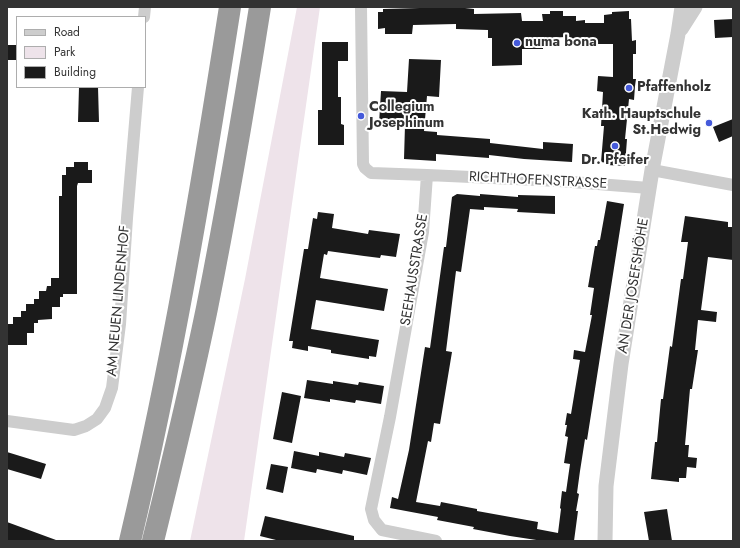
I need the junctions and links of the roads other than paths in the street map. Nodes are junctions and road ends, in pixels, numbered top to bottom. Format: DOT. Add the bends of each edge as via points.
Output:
graph roads {
  1 [pos="230,7"];
  2 [pos="260,7"];
  3 [pos="360,7"];
  4 [pos="695,7"];
  5 [pos="678,10"];
  6 [pos="678,34"];
  7 [pos="138,88"];
  8 [pos="652,170"];
  9 [pos="427,175"];
  10 [pos="733,185"];
  11 [pos="649,188"];
  12 [pos="7,421"];
  13 [pos="130,541"];
  14 [pos="153,541"];
  15 [pos="436,541"];
  16 [pos="605,541"];
  1 -- 13 [label="highway" via="184,287"];
  2 -- 14 [label="highway" via="207,310"];
  3 -- 9 [label="street" via="363,164 371,173"];
  4 -- 6 [label="street, AN DER JOSEFSHÖHE"];
  5 -- 6 [label="street, AN DER JOSEFSHÖHE"];
  6 -- 8 [label="street, AN DER JOSEFSHÖHE"];
  7 -- 12 [label="street, AM NEUEN LINDENHOF" via="120,324 112,388 105,408 97,419 74,430"];
  8 -- 10 [label="street"];
  8 -- 11 [label="street, AN DER JOSEFSHÖHE"];
  9 -- 11 [label="street, RICHTHOFENSTRASSE"];
  9 -- 15 [label="street, SEEHAUSSTRASSE" via="423,232 371,509 374,520 382,530"];
  11 -- 16 [label="street, AN DER JOSEFSHÖHE" via="606,486"];
}
